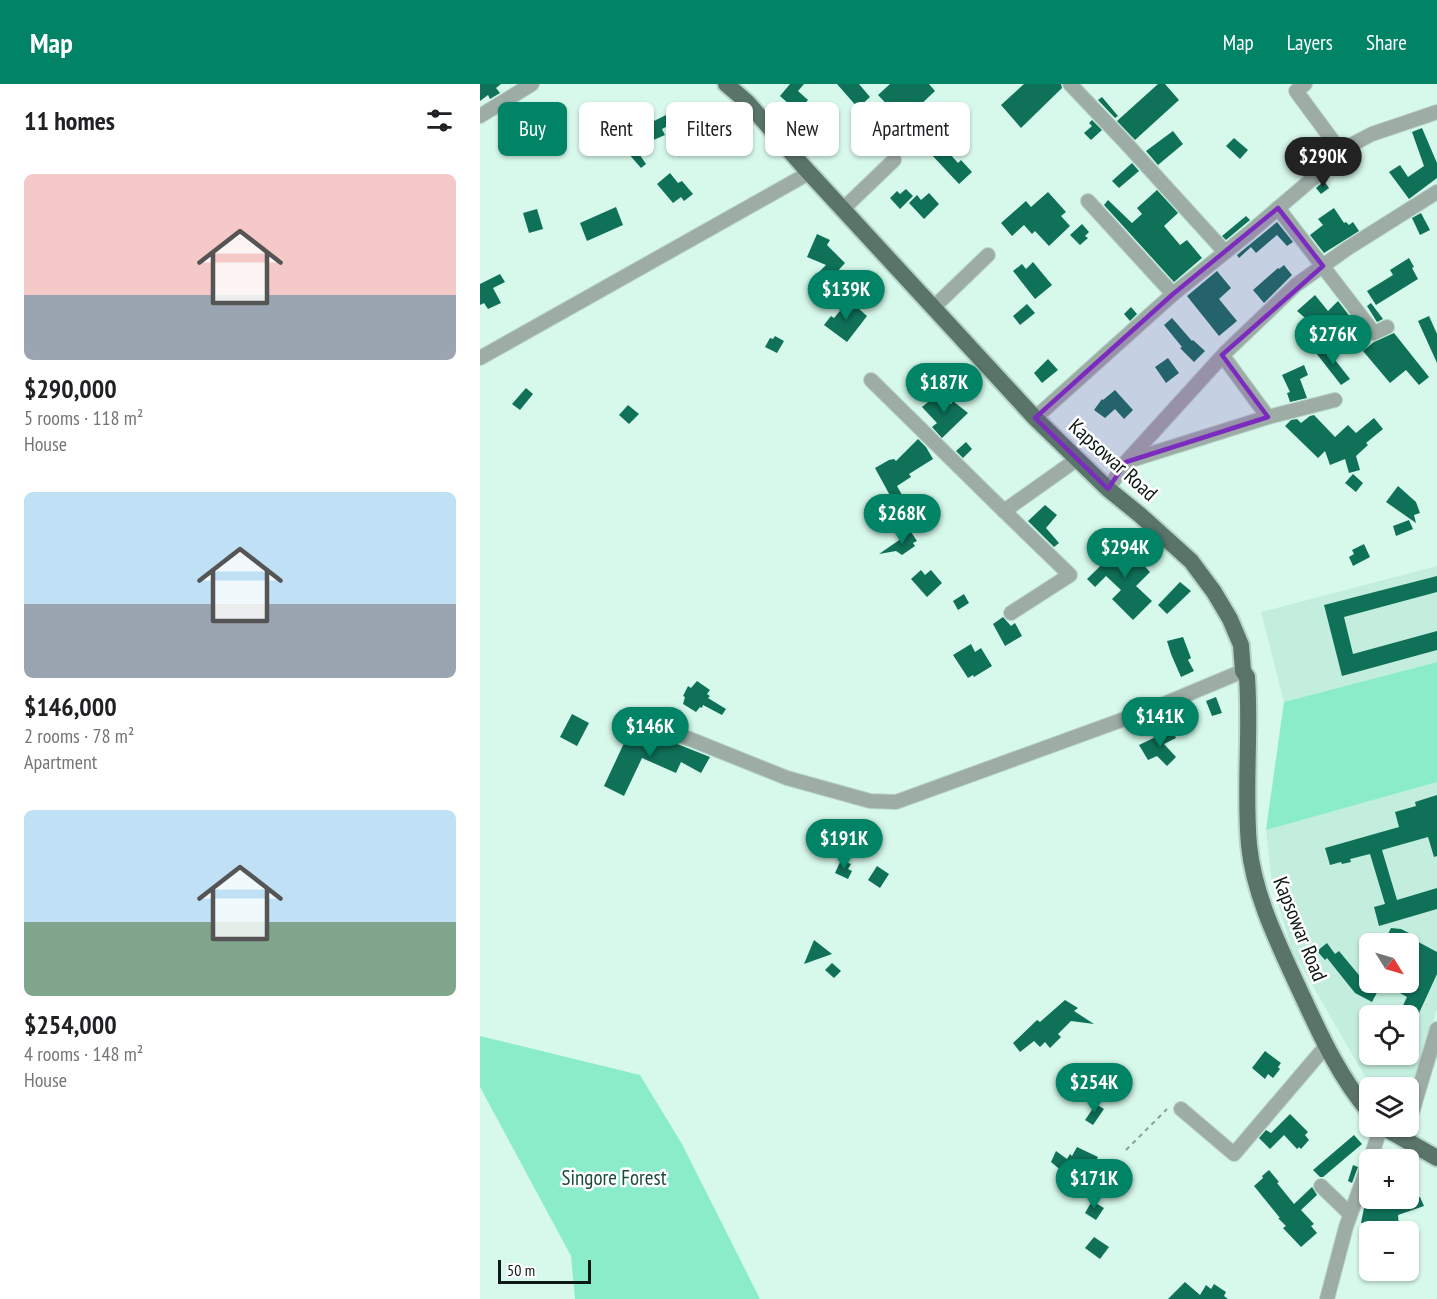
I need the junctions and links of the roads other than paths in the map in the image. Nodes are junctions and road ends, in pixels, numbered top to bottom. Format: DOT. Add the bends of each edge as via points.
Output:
graph roads {
  1 [pos="532,84"];
  2 [pos="726,84"];
  3 [pos="1070,84"];
  4 [pos="1305,84"];
  5 [pos="1437,112"];
  6 [pos="480,116"];
  7 [pos="1341,153"];
  8 [pos="894,160"];
  9 [pos="809,173"];
  10 [pos="1437,192"];
  11 [pos="1088,201"];
  12 [pos="1278,208"];
  13 [pos="843,209"];
  14 [pos="1225,252"];
  15 [pos="988,255"];
  16 [pos="1323,266"];
  17 [pos="1173,294"];
  18 [pos="934,307"];
  19 [pos="1387,327"];
  20 [pos="1222,356"];
  21 [pos="480,358"];
  22 [pos="871,380"];
  23 [pos="1335,400"];
  24 [pos="1268,417"];
  25 [pos="1035,418"];
  26 [pos="1076,460"];
  27 [pos="1126,462"];
  28 [pos="1108,489"];
  29 [pos="1004,511"];
  30 [pos="1011,613"];
  31 [pos="1244,671"];
  32 [pos="630,715"];
  33 [pos="1437,1029"];
  34 [pos="1326,1046"];
  35 [pos="1419,1090"];
  36 [pos="1359,1101"];
  37 [pos="1181,1108"];
  38 [pos="1414,1137"];
  39 [pos="1437,1158"];
  40 [pos="1322,1186"];
  41 [pos="1359,1190"];
  42 [pos="1350,1214"];
  43 [pos="1327,1299"];
  1 -- 6 [label="street"];
  2 -- 9 [label="main road, Kapsowar Road" via="747,102"];
  3 -- 14 [label="street"];
  4 -- 7 [label="street" via="1296,91"];
  5 -- 7 [label="street" via="1372,134"];
  7 -- 12 [label="street"];
  8 -- 13 [label="street"];
  9 -- 13 [label="main road, Kapsowar Road"];
  9 -- 21 [label="street"];
  10 -- 16 [label="street"];
  11 -- 17 [label="street"];
  12 -- 14 [label="street"];
  12 -- 16 [label="street"];
  13 -- 18 [label="main road, Kapsowar Road"];
  14 -- 17 [label="street"];
  15 -- 18 [label="street"];
  16 -- 19 [label="street" via="1374,333"];
  16 -- 20 [label="street" via="1296,285"];
  17 -- 25 [label="street"];
  18 -- 25 [label="main road, Kapsowar Road"];
  20 -- 24 [label="street"];
  20 -- 27 [label="street"];
  22 -- 29 [label="street"];
  23 -- 24 [label="street"];
  24 -- 27 [label="street"];
  25 -- 26 [label="main road, Kapsowar Road"];
  26 -- 28 [label="main road, Kapsowar Road"];
  26 -- 29 [label="street"];
  27 -- 28 [label="street"];
  28 -- 31 [label="main road, Kapsowar Road" via="1191,561 1230,619 1241,645"];
  29 -- 30 [label="street" via="1070,575"];
  31 -- 32 [label="street" via="1152,709 896,802 870,801 787,777"];
  31 -- 34 [label="main road, Kapsowar Road" via="1248,696 1246,796 1256,884"];
  33 -- 35 [label="street"];
  34 -- 36 [label="main road, Kapsowar Road"];
  34 -- 37 [label="street" via="1234,1154"];
  38 -- 39 [label="main road"];
  40 -- 42 [label="street"];
  41 -- 42 [label="street"];
  42 -- 43 [label="street"];
}
